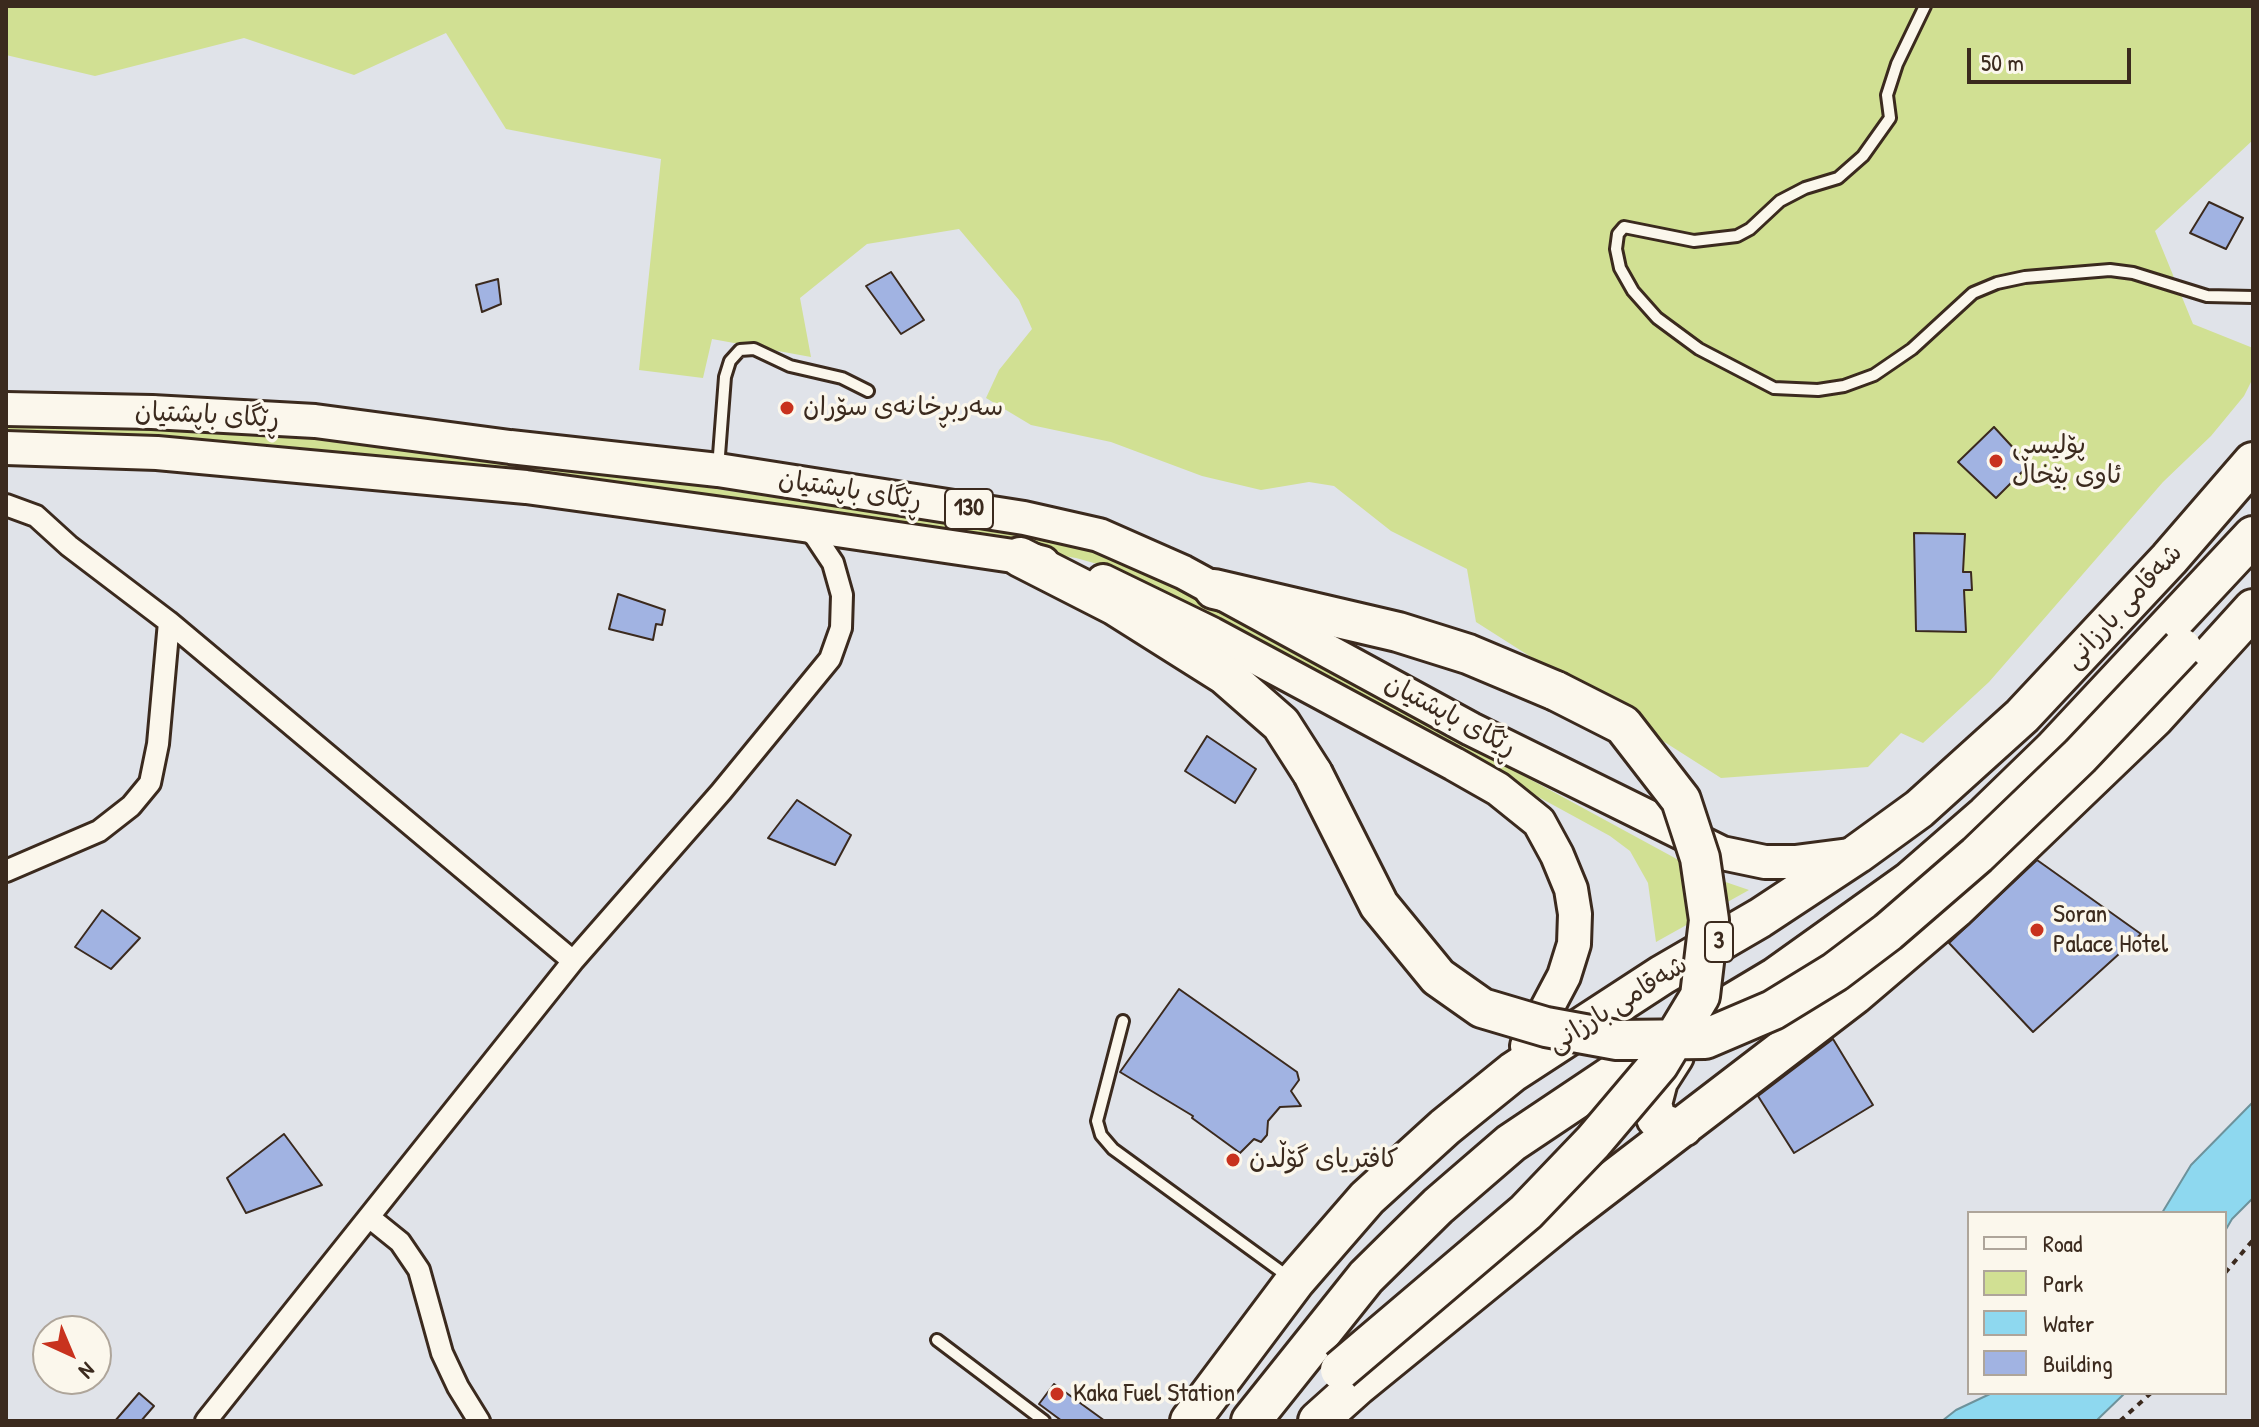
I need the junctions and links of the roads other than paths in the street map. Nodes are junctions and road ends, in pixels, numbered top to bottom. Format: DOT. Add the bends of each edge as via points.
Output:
graph roads {
  1 [pos="1925,6"];
  2 [pos="2253,297"];
  3 [pos="868,391"];
  4 [pos="6,409"];
  5 [pos="6,448"];
  6 [pos="2253,462"];
  7 [pos="718,470"];
  8 [pos="6,505"];
  9 [pos="803,525"];
  10 [pos="2253,536"];
  11 [pos="2253,556"];
  12 [pos="1020,557"];
  13 [pos="1214,589"];
  14 [pos="2253,609"];
  15 [pos="169,622"];
  16 [pos="1857,854"];
  17 [pos="6,871"];
  18 [pos="573,961"];
  19 [pos="1723,1009"];
  20 [pos="1123,1021"];
  21 [pos="1513,1072"];
  22 [pos="1652,1104"];
  23 [pos="1683,1127"];
  24 [pos="1625,1172"];
  25 [pos="369,1217"];
  26 [pos="1295,1281"];
  27 [pos="937,1340"];
  28 [pos="206,1421"];
  29 [pos="479,1421"];
  30 [pos="1044,1421"];
  31 [pos="1190,1421"];
  32 [pos="1251,1421"];
  33 [pos="1287,1421"];
  34 [pos="1318,1421"];
  1 -- 2 [label="lane" via="1890,85 1890,118 1863,156 1838,178 1780,201 1737,236 1694,241 1624,227 1616,249 1620,268 1657,318 1699,349 1774,388 1818,390 1874,375 1912,349 1973,293 2025,277 2110,270 2207,296"];
  3 -- 7 [label="lane" via="754,349 740,350 725,377"];
  4 -- 7 [label="main road, ڕێگای باپشتیان / 130" via="315,421"];
  5 -- 9 [label="main road, ڕێگای باپشتیان / 130" via="157,453 526,487"];
  6 -- 16 [label="highway, شەقامی بارزانی / 3" via="2022,716 1919,809"];
  7 -- 13 [label="main road, ڕێگای باپشتیان / 130" via="1024,518 1099,535"];
  8 -- 15 [label="street" via="36,516"];
  9 -- 12 [label="main road, ڕێگای باپشتیان / 130"];
  9 -- 18 [label="street" via="829,556 839,579 841,628 830,659"];
  10 -- 19 [label="highway, شەقامی بارزانی / 3" via="1986,815 1909,882"];
  11 -- 12 [label="highway, bridge" via="2182,648 2057,778 1888,932 1773,1010 1705,1039 1617,1040 1482,1008 1438,977 1379,905 1313,774 1281,724 1225,675 1114,605"];
  12 -- 21 [label="main road, ڕێگای باپشتیان / 130" via="1092,576 1212,634 1498,789 1539,822 1571,889 1574,944 1564,976"];
  13 -- 16 [label="main road, ڕێگای باپشتیان / 130" via="1471,729 1722,853 1765,862"];
  13 -- 33 [label="highway, bridge" via="1468,654 1623,725 1681,800 1700,858 1709,920 1700,996 1659,1064 1526,1212"];
  14 -- 23 [label="highway" via="2154,718 1956,908 1854,995"];
  15 -- 17 [label="street" via="150,783 99,831"];
  15 -- 18 [label="street"];
  16 -- 21 [label="highway, شەقامی بارزانی / 3"];
  18 -- 25 [label="street"];
  19 -- 22 [label="highway" via="1670,1061"];
  19 -- 32 [label="highway, شەقامی بارزانی / 3" via="1511,1143 1438,1206 1366,1277"];
  20 -- 26 [label="lane" via="1097,1121 1101,1135"];
  21 -- 26 [label="highway, شەقامی بارزانی / 3" via="1367,1198"];
  22 -- 23 [label="highway" via="1661,1123"];
  22 -- 24 [label="highway" via="1645,1141"];
  23 -- 24 [label="highway"];
  24 -- 34 [label="highway"];
  25 -- 28 [label="street"];
  25 -- 29 [label="street" via="400,1242 419,1270 442,1353"];
  26 -- 31 [label="highway, شەقامی بارزانی / 3"];
  27 -- 30 [label="lane"];
}
